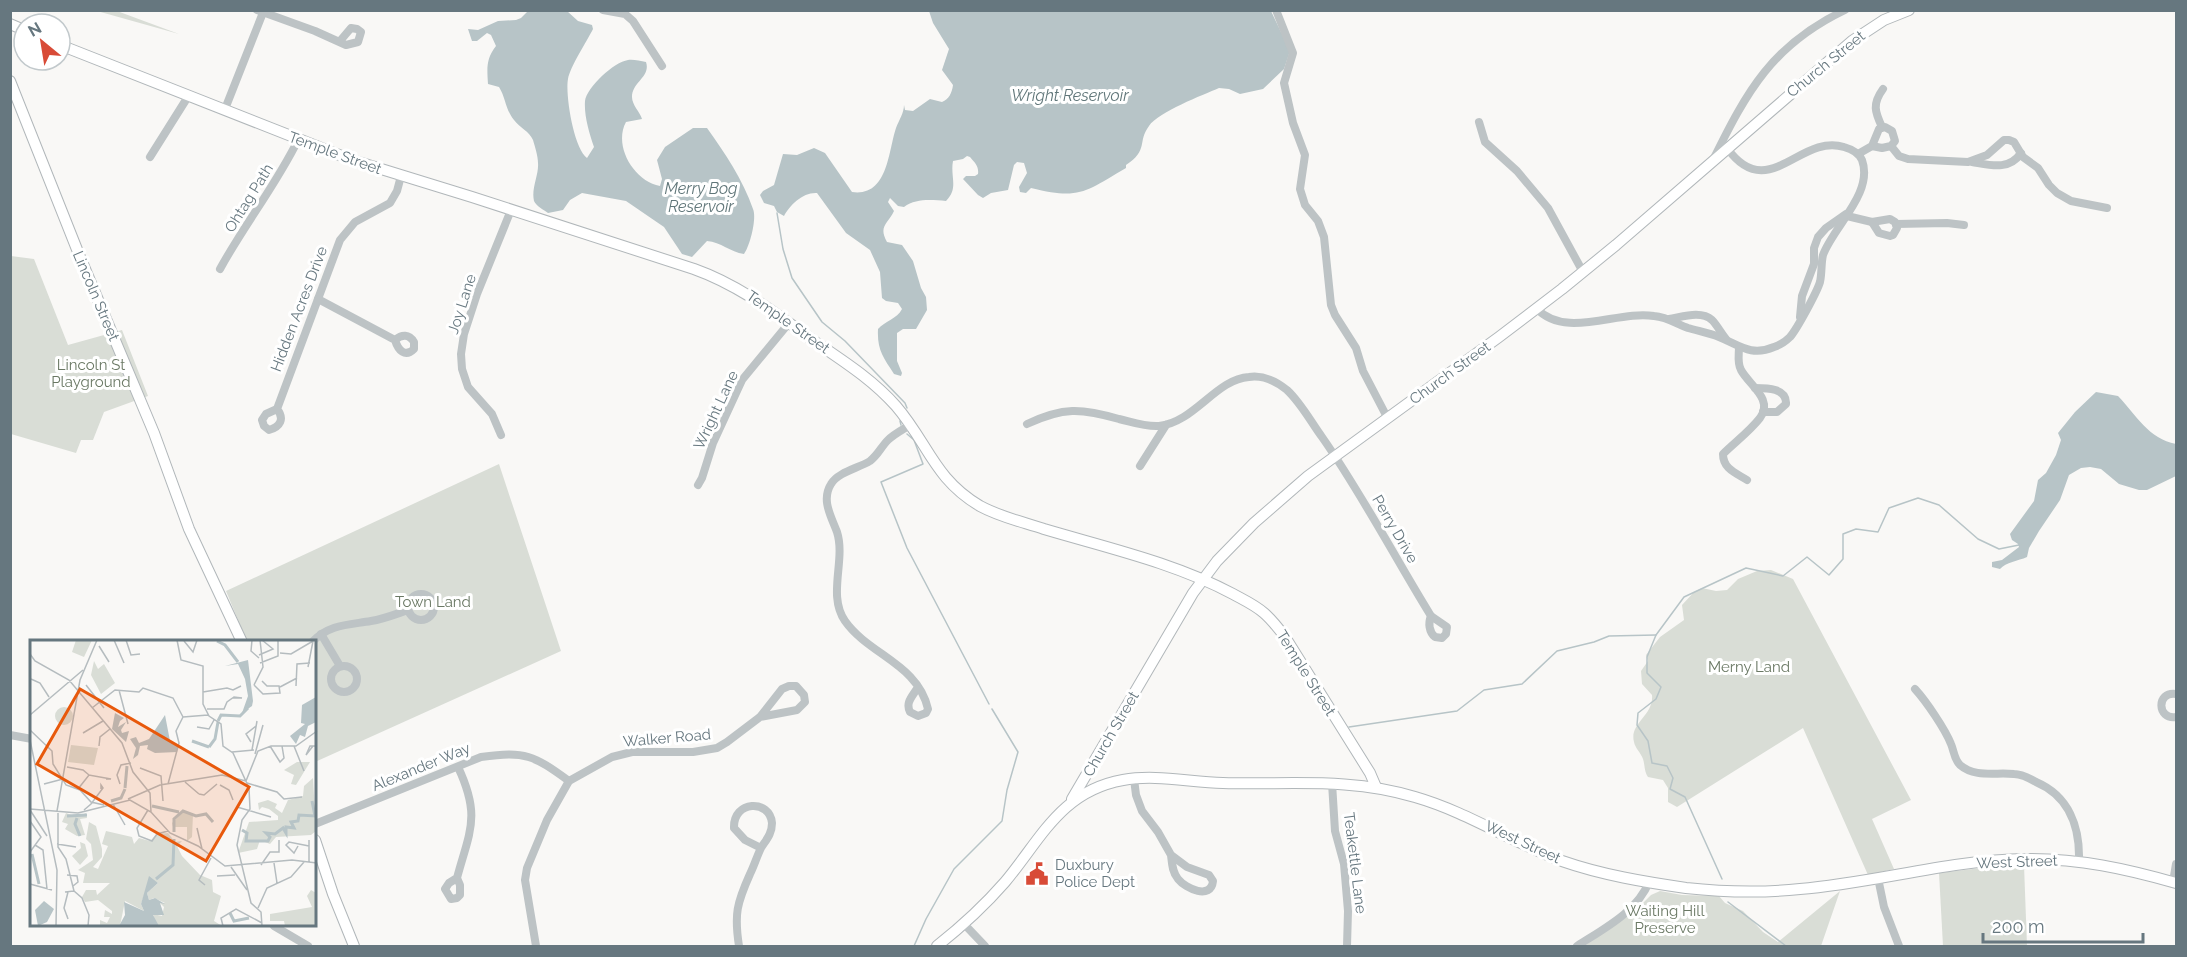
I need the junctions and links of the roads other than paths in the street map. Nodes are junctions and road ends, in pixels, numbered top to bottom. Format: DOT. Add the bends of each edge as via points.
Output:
graph roads {
  1 [pos="603,10"];
  2 [pos="1276,10"];
  3 [pos="1845,10"];
  4 [pos="1909,10"];
  5 [pos="261,11"];
  6 [pos="340,41"];
  7 [pos="72,50"];
  8 [pos="662,66"];
  9 [pos="10,81"];
  10 [pos="1883,89"];
  11 [pos="189,95"];
  12 [pos="225,109"];
  13 [pos="1479,123"];
  14 [pos="1882,127"];
  15 [pos="298,140"];
  16 [pos="1872,146"];
  17 [pos="1891,146"];
  18 [pos="1727,148"];
  19 [pos="2021,153"];
  20 [pos="1858,154"];
  21 [pos="150,157"];
  22 [pos="1713,161"];
  23 [pos="1968,162"];
  24 [pos="401,176"];
  25 [pos="2107,208"];
  26 [pos="511,210"];
  27 [pos="1849,213"];
  28 [pos="1872,222"];
  29 [pos="1896,224"];
  30 [pos="1964,225"];
  31 [pos="220,269"];
  32 [pos="1583,272"];
  33 [pos="318,299"];
  34 [pos="1536,308"];
  35 [pos="1669,319"];
  36 [pos="1799,320"];
  37 [pos="789,323"];
  38 [pos="395,340"];
  39 [pos="1728,340"];
  40 [pos="1739,347"];
  41 [pos="1755,388"];
  42 [pos="277,409"];
  43 [pos="1763,412"];
  44 [pos="1388,419"];
  45 [pos="1027,423"];
  46 [pos="1166,424"];
  47 [pos="910,425"];
  48 [pos="501,435"];
  49 [pos="1335,456"];
  50 [pos="1140,466"];
  51 [pos="1747,480"];
  52 [pos="698,485"];
  53 [pos="1202,579"];
  54 [pos="408,610"];
  55 [pos="1431,616"];
  56 [pos="321,634"];
  57 [pos="241,640"];
  58 [pos="314,640"];
  59 [pos="339,666"];
  60 [pos="918,687"];
  61 [pos="1916,689"];
  62 [pos="2176,694"];
  63 [pos="760,717"];
  64 [pos="2176,717"];
  65 [pos="10,735"];
  66 [pos="30,739"];
  67 [pos="458,767"];
  68 [pos="1086,778"];
  69 [pos="1134,778"];
  70 [pos="569,781"];
  71 [pos="1332,783"];
  72 [pos="1106,784"];
  73 [pos="1376,787"];
  74 [pos="1068,804"];
  75 [pos="316,824"];
  76 [pos="316,843"];
  77 [pos="761,848"];
  78 [pos="1171,855"];
  79 [pos="2079,861"];
  80 [pos="2176,864"];
  81 [pos="457,878"];
  82 [pos="1878,878"];
  83 [pos="1649,882"];
  84 [pos="2175,883"];
  85 [pos="964,924"];
  86 [pos="276,927"];
  87 [pos="308,946"];
  88 [pos="354,946"];
  89 [pos="536,946"];
  90 [pos="739,946"];
  91 [pos="937,946"];
  92 [pos="985,946"];
  93 [pos="1347,946"];
  94 [pos="1577,946"];
  95 [pos="1899,946"];
  1 -- 8 [label="street" via="625,14 633,21"];
  2 -- 44 [label="street" via="1293,53 1284,83 1305,155 1300,189 1324,237 1331,305 1356,348 1363,371"];
  3 -- 22 [label="street" via="1800,38 1766,69 1736,114"];
  4 -- 18 [label="main road, Church Street" via="1884,20 1852,41"];
  5 -- 6 [label="street"];
  5 -- 12 [label="street"];
  7 -- 11 [label="main road, Temple Street"];
  9 -- 57 [label="main road, Lincoln Street" via="154,433 189,529"];
  10 -- 14 [label="street" via="1874,108"];
  11 -- 12 [label="main road, Temple Street"];
  11 -- 21 [label="street"];
  12 -- 15 [label="main road, Temple Street"];
  13 -- 32 [label="street" via="1485,142 1517,171 1548,208"];
  14 -- 16 [label="street"];
  14 -- 17 [label="street" via="1894,134"];
  15 -- 24 [label="main road, Temple Street"];
  15 -- 31 [label="street, Ohtag Path"];
  16 -- 17 [label="street"];
  16 -- 20 [label="street"];
  17 -- 23 [label="street" via="1899,156 1908,159"];
  18 -- 20 [label="street" via="1740,162 1758,171 1774,168 1824,145 1838,145"];
  18 -- 22 [label="main road, Church Street"];
  19 -- 23 [label="street" via="2013,162 2001,166"];
  19 -- 23 [label="street" via="2014,142 2004,140 1987,155"];
  19 -- 25 [label="street" via="2064,198"];
  20 -- 27 [label="street" via="1864,177"];
  22 -- 32 [label="main road, Church Street"];
  24 -- 26 [label="main road, Temple Street"];
  24 -- 33 [label="street, Hidden Acres Drive" via="390,203 355,222 343,236"];
  26 -- 37 [label="main road, Temple Street" via="712,275"];
  26 -- 48 [label="street, Joy Lane" via="477,294 461,354 468,387 492,414"];
  27 -- 28 [label="street"];
  27 -- 36 [label="street" via="1823,256 1817,291"];
  27 -- 36 [label="street" via="1818,237"];
  28 -- 29 [label="street" via="1890,219"];
  28 -- 29 [label="street" via="1886,237 1893,235"];
  29 -- 30 [label="street"];
  32 -- 34 [label="main road, Church Street"];
  33 -- 38 [label="street"];
  33 -- 42 [label="street, Hidden Acres Drive"];
  34 -- 35 [label="street" via="1548,318 1562,322 1627,315"];
  34 -- 44 [label="main road, Church Street"];
  35 -- 39 [label="street"];
  35 -- 39 [label="street" via="1706,316"];
  36 -- 40 [label="street" via="1791,335 1774,347"];
  37 -- 47 [label="main road, Temple Street" via="868,379"];
  37 -- 52 [label="street, Wright Lane" via="742,380"];
  39 -- 40 [label="street"];
  40 -- 41 [label="street" via="1741,371"];
  41 -- 43 [label="street" via="1763,399"];
  41 -- 43 [label="street" via="1777,390 1786,399 1777,412"];
  43 -- 51 [label="street" via="1723,454 1726,467"];
  44 -- 49 [label="main road, Church Street"];
  45 -- 46 [label="street" via="1069,410 1143,426"];
  46 -- 49 [label="street, Perry Drive" via="1190,413 1234,381 1250,376 1264,378 1287,390"];
  46 -- 50 [label="street"];
  47 -- 53 [label="main road, Temple Street" via="945,479 980,506"];
  47 -- 60 [label="street" via="892,437 873,459 833,480 827,501 838,536 837,596 843,617 861,637 906,671"];
  49 -- 53 [label="main road, Church Street" via="1254,523"];
  49 -- 55 [label="street, Perry Drive"];
  53 -- 68 [label="main road, Church Street"];
  53 -- 73 [label="main road, Temple Street" via="1253,605 1275,624"];
  54 -- 56 [label="street" via="338,626"];
  56 -- 58 [label="street"];
  56 -- 59 [label="street"];
  61 -- 79 [label="street" via="1949,740 1955,758 1966,769 1984,774 2018,774 2058,796 2075,825"];
  62 -- 64 [label="street" via="2167,695 2161,705 2165,714"];
  63 -- 63 [label="street, Walker Road" via="785,688 796,687 804,695 805,702 797,710"];
  63 -- 70 [label="street, Walker Road" via="717,748 632,752 612,757"];
  65 -- 66 [label="street"];
  67 -- 70 [label="street, Alexander Way" via="481,757 531,756"];
  67 -- 75 [label="street, Alexander Way"];
  67 -- 81 [label="street" via="473,817"];
  68 -- 72 [label="main road"];
  68 -- 74 [label="main road, Church Street"];
  69 -- 71 [label="main road, West Street"];
  69 -- 72 [label="main road, West Street"];
  69 -- 78 [label="street" via="1142,811"];
  70 -- 89 [label="street" via="527,868 525,880"];
  71 -- 73 [label="main road, West Street"];
  71 -- 93 [label="street, Teakettle Lane" via="1335,831 1344,864"];
  72 -- 74 [label="main road, West Street"];
  73 -- 83 [label="main road, West Street" via="1458,812 1579,867"];
  74 -- 85 [label="main road, West Street" via="1001,886"];
  76 -- 88 [label="main road"];
  77 -- 77 [label="street" via="770,832 770,816 760,807 745,807 737,815 734,828 742,838"];
  77 -- 90 [label="street" via="738,901"];
  78 -- 78 [label="street" via="1175,875 1183,884 1199,891 1212,887 1209,875 1187,867"];
  79 -- 82 [label="main road, West Street" via="1995,861"];
  79 -- 84 [label="main road, West Street"];
  80 -- 84 [label="street"];
  82 -- 83 [label="main road, West Street" via="1800,890 1765,891 1711,890"];
  82 -- 95 [label="street"];
  83 -- 94 [label="street" via="1633,907"];
  85 -- 91 [label="main road, West Street"];
  85 -- 92 [label="street"];
  86 -- 87 [label="street"];
}
